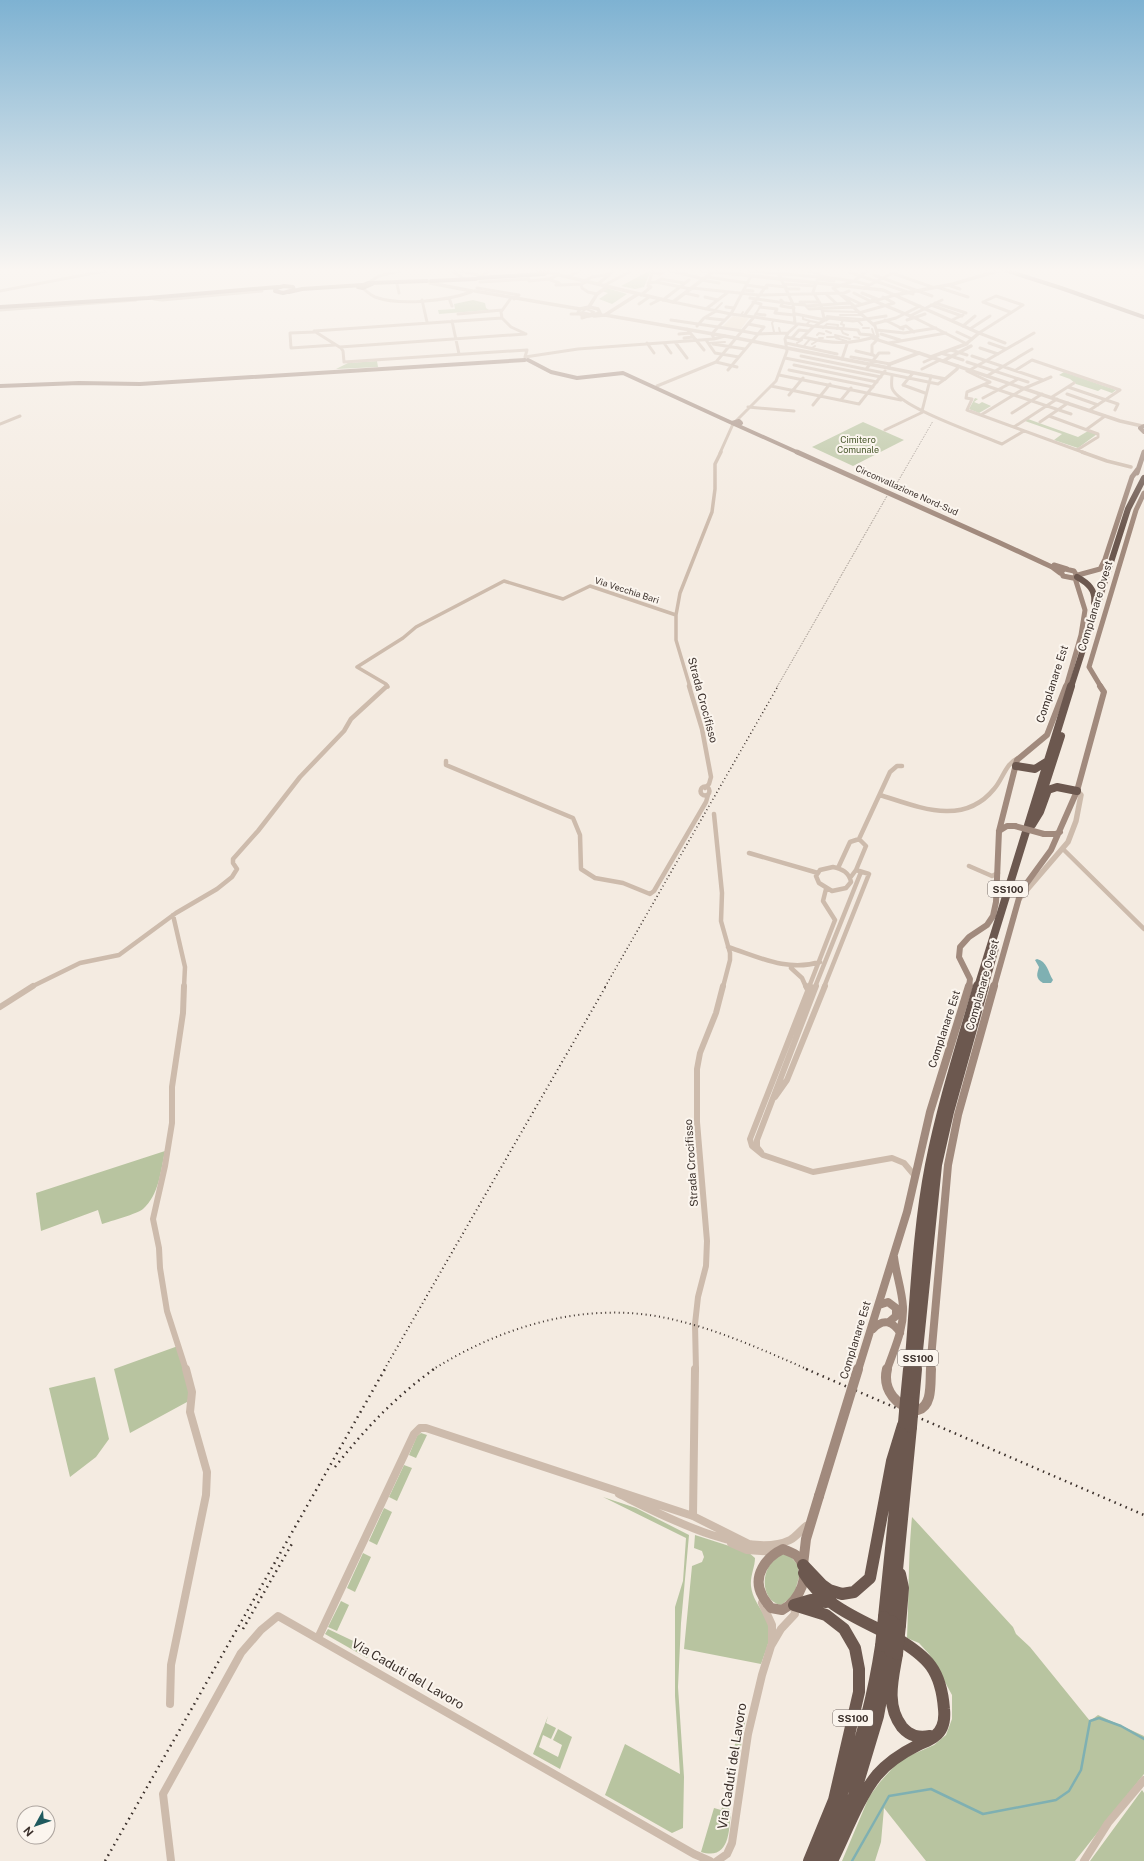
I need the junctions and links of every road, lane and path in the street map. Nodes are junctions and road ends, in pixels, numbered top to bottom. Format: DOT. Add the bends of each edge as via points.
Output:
graph roads {
  1 [pos="344,357"];
  2 [pos="418,357"];
  3 [pos="536,357"];
  4 [pos="720,357"];
  5 [pos="739,357"];
  6 [pos="800,357"];
  7 [pos="805,357"];
  8 [pos="821,357"];
  9 [pos="835,357"];
  10 [pos="875,357"];
  11 [pos="910,357"];
  12 [pos="929,357"];
  13 [pos="952,357"];
  14 [pos="975,357"];
  15 [pos="994,357"];
  16 [pos="1019,357"];
  17 [pos="785,358"];
  18 [pos="842,358"];
  19 [pos="850,358"];
  20 [pos="932,358"];
  21 [pos="526,359"];
  22 [pos="864,359"];
  23 [pos="959,359"];
  24 [pos="798,360"];
  25 [pos="818,360"];
  26 [pos="963,360"];
  27 [pos="942,361"];
  28 [pos="987,361"];
  29 [pos="716,362"];
  30 [pos="924,362"];
  31 [pos="967,362"];
  32 [pos="872,363"];
  33 [pos="815,364"];
  34 [pos="951,364"];
  35 [pos="732,365"];
  36 [pos="794,365"];
  37 [pos="845,365"];
  38 [pos="929,365"];
  39 [pos="889,366"];
  40 [pos="978,366"];
  41 [pos="1003,366"];
  42 [pos="738,367"];
  43 [pos="934,367"];
  44 [pos="958,367"];
  45 [pos="811,368"];
  46 [pos="842,369"];
  47 [pos="922,369"];
  48 [pos="968,369"];
  49 [pos="728,370"];
  50 [pos="789,370"];
  51 [pos="865,370"];
  52 [pos="1016,370"];
  53 [pos="994,371"];
  54 [pos="838,373"];
  55 [pos="863,373"];
  56 [pos="883,373"];
  57 [pos="913,373"];
  58 [pos="807,374"];
  59 [pos="779,375"];
  60 [pos="892,375"];
  61 [pos="784,376"];
  62 [pos="880,376"];
  63 [pos="931,376"];
  64 [pos="987,376"];
  65 [pos="1051,377"];
  66 [pos="859,378"];
  67 [pos="908,378"];
  68 [pos="833,379"];
  69 [pos="945,379"];
  70 [pos="1018,379"];
  71 [pos="637,380"];
  72 [pos="802,380"];
  73 [pos="1043,380"];
  74 [pos="877,382"];
  75 [pos="930,382"];
  76 [pos="1028,382"];
  77 [pos="1009,383"];
  78 [pos="1074,383"];
  79 [pos="855,384"];
  80 [pos="0,385"];
  81 [pos="828,385"];
  82 [pos="984,385"];
  83 [pos="656,386"];
  84 [pos="771,386"];
  85 [pos="873,387"];
  86 [pos="1068,387"];
  87 [pos="1025,388"];
  88 [pos="850,389"];
  89 [pos="793,390"];
  90 [pos="997,390"];
  91 [pos="867,393"];
  92 [pos="925,393"];
  93 [pos="1042,394"];
  94 [pos="1067,394"];
  95 [pos="789,395"];
  96 [pos="1014,395"];
  97 [pos="1090,395"];
  98 [pos="820,396"];
  99 [pos="1052,397"];
  100 [pos="983,398"];
  101 [pos="1057,399"];
  102 [pos="1082,399"];
  103 [pos="841,400"];
  104 [pos="902,400"];
  105 [pos="1106,400"];
  106 [pos="1031,401"];
  107 [pos="1068,403"];
  108 [pos="813,405"];
  109 [pos="1074,405"];
  110 [pos="1098,405"];
  111 [pos="1047,406"];
  112 [pos="748,407"];
  113 [pos="1058,410"];
  114 [pos="1090,410"];
  115 [pos="1115,410"];
  116 [pos="794,411"];
  117 [pos="923,412"];
  118 [pos="1012,413"];
  119 [pos="1071,414"];
  120 [pos="980,415"];
  121 [pos="20,416"];
  122 [pos="1049,416"];
  123 [pos="1105,416"];
  124 [pos="1043,421"];
  125 [pos="736,423"];
  126 [pos="0,424"];
  127 [pos="1014,427"];
  128 [pos="1087,429"];
  129 [pos="1142,429"];
  130 [pos="885,430"];
  131 [pos="1024,430"];
  132 [pos="1077,450"];
  133 [pos="1144,455"];
  134 [pos="1130,467"];
  135 [pos="1138,469"];
  136 [pos="1144,478"];
  137 [pos="1144,485"];
  138 [pos="1144,493"];
  139 [pos="1127,511"];
  140 [pos="1067,569"];
  141 [pos="1060,572"];
  142 [pos="1076,575"];
  143 [pos="1065,577"];
  144 [pos="1077,587"];
  145 [pos="676,615"];
  146 [pos="1092,619"];
  147 [pos="1018,758"];
  148 [pos="446,761"];
  149 [pos="1049,763"];
  150 [pos="902,766"];
  151 [pos="1016,766"];
  152 [pos="1042,777"];
  153 [pos="707,791"];
  154 [pos="1077,791"];
  155 [pos="880,795"];
  156 [pos="706,802"];
  157 [pos="714,814"];
  158 [pos="1002,817"];
  159 [pos="1032,825"];
  160 [pos="1015,826"];
  161 [pos="999,831"];
  162 [pos="1060,832"];
  163 [pos="1044,834"];
  164 [pos="859,838"];
  165 [pos="1054,843"];
  166 [pos="1063,849"];
  167 [pos="749,853"];
  168 [pos="969,866"];
  169 [pos="838,868"];
  170 [pos="859,871"];
  171 [pos="818,873"];
  172 [pos="998,873"];
  173 [pos="850,878"];
  174 [pos="826,889"];
  175 [pos="1019,899"];
  176 [pos="173,915"];
  177 [pos="1144,929"];
  178 [pos="728,947"];
  179 [pos="820,962"];
  180 [pos="788,966"];
  181 [pos="808,990"];
  182 [pos="0,1007"];
  183 [pos="763,1155"];
  184 [pos="915,1176"];
  185 [pos="894,1257"];
  186 [pos="879,1305"];
  187 [pos="889,1322"];
  188 [pos="870,1332"];
  189 [pos="900,1333"];
  190 [pos="909,1401"];
  191 [pos="906,1425"];
  192 [pos="598,1485"];
  193 [pos="693,1516"];
  194 [pos="812,1517"];
  195 [pos="721,1539"];
  196 [pos="749,1544"];
  197 [pos="774,1552"];
  198 [pos="804,1569"];
  199 [pos="760,1592"];
  200 [pos="830,1603"];
  201 [pos="798,1609"];
  202 [pos="892,1621"];
  203 [pos="318,1638"];
  204 [pos="771,1646"];
  205 [pos="889,1650"];
  206 [pos="170,1704"];
  207 [pos="935,1736"];
  208 [pos="1144,1780"];
  209 [pos="171,1861"];
  210 [pos="707,1861"];
  211 [pos="717,1861"];
  212 [pos="810,1861"];
  213 [pos="821,1861"];
  214 [pos="832,1861"];
  215 [pos="1084,1861"];
  1 -- 2 [label="street" via="344,362"];
  3 -- 21 [label="street"];
  4 -- 29 [label="street"];
  5 -- 35 [label="street"];
  6 -- 24 [label="street"];
  7 -- 25 [label="street"];
  8 -- 25 [label="street"];
  9 -- 18 [label="street"];
  10 -- 32 [label="street"];
  11 -- 39 [label="street"];
  12 -- 20 [label="street"];
  13 -- 23 [label="street"];
  13 -- 27 [label="street"];
  14 -- 28 [label="street"];
  15 -- 28 [label="street"];
  16 -- 41 [label="street"];
  17 -- 24 [label="street"];
  17 -- 59 [label="street"];
  18 -- 19 [label="street"];
  19 -- 22 [label="street"];
  19 -- 32 [label="street"];
  19 -- 37 [label="street"];
  20 -- 27 [label="street"];
  20 -- 30 [label="street"];
  21 -- 71 [label="main road, Circonvallazione Nord-Sud" via="547,371 563,376 586,378 621,372"];
  21 -- 80 [label="main road" via="140,384"];
  22 -- 32 [label="street"];
  23 -- 26 [label="street"];
  23 -- 34 [label="street"];
  24 -- 33 [label="street"];
  24 -- 36 [label="street"];
  25 -- 33 [label="street"];
  25 -- 37 [label="street"];
  27 -- 34 [label="street"];
  27 -- 38 [label="street"];
  28 -- 40 [label="street"];
  28 -- 41 [label="street"];
  29 -- 35 [label="street"];
  29 -- 83 [label="street"];
  31 -- 40 [label="street"];
  32 -- 39 [label="street"];
  32 -- 51 [label="street"];
  33 -- 45 [label="street"];
  33 -- 46 [label="street"];
  34 -- 44 [label="street"];
  35 -- 42 [label="street"];
  35 -- 49 [label="street"];
  36 -- 45 [label="street"];
  36 -- 50 [label="street"];
  37 -- 46 [label="street"];
  37 -- 51 [label="street"];
  38 -- 43 [label="street"];
  38 -- 47 [label="street"];
  39 -- 56 [label="street"];
  39 -- 57 [label="street"];
  40 -- 48 [label="street"];
  40 -- 53 [label="street"];
  41 -- 52 [label="street"];
  41 -- 53 [label="street"];
  44 -- 48 [label="street"];
  44 -- 69 [label="street"];
  45 -- 54 [label="street"];
  45 -- 58 [label="street"];
  46 -- 54 [label="street"];
  46 -- 55 [label="street"];
  48 -- 64 [label="street"];
  48 -- 82 [label="street" via="968,372 990,382"];
  50 -- 58 [label="street"];
  50 -- 61 [label="street"];
  51 -- 55 [label="street"];
  51 -- 56 [label="street"];
  52 -- 73 [label="street"];
  52 -- 105 [label="street" via="1032,360 1120,390"];
  53 -- 64 [label="street"];
  53 -- 70 [label="street"];
  54 -- 66 [label="street"];
  54 -- 68 [label="street"];
  55 -- 62 [label="street"];
  55 -- 66 [label="street"];
  56 -- 60 [label="street"];
  56 -- 62 [label="street"];
  57 -- 63 [label="street"];
  57 -- 67 [label="street"];
  58 -- 68 [label="street"];
  58 -- 72 [label="street"];
  59 -- 61 [label="street"];
  59 -- 84 [label="street"];
  60 -- 67 [label="street"];
  60 -- 104 [label="street" via="892,388"];
  61 -- 72 [label="street"];
  62 -- 74 [label="street"];
  63 -- 69 [label="street"];
  63 -- 75 [label="street"];
  64 -- 77 [label="street"];
  65 -- 73 [label="street"];
  66 -- 74 [label="street"];
  66 -- 79 [label="street"];
  67 -- 75 [label="street"];
  67 -- 92 [label="street" via="904,385"];
  68 -- 79 [label="street"];
  68 -- 81 [label="street"];
  69 -- 75 [label="street" via="940,384"];
  70 -- 76 [label="street"];
  70 -- 77 [label="street"];
  71 -- 83 [label="main road, Circonvallazione Nord-Sud"];
  71 -- 125 [label="main road, Circonvallazione Nord-Sud"];
  72 -- 81 [label="street"];
  72 -- 89 [label="street"];
  73 -- 87 [label="street"];
  74 -- 85 [label="street"];
  75 -- 92 [label="street"];
  77 -- 87 [label="street"];
  77 -- 90 [label="street"];
  78 -- 86 [label="street"];
  79 -- 85 [label="street"];
  79 -- 88 [label="street"];
  81 -- 88 [label="street"];
  81 -- 98 [label="street"];
  82 -- 90 [label="street"];
  82 -- 120 [label="street" via="968,392 966,398 972,399 968,410"];
  83 -- 125 [label="main road, Circonvallazione Nord-Sud"];
  84 -- 89 [label="street"];
  84 -- 112 [label="street"];
  85 -- 91 [label="street"];
  86 -- 97 [label="street"];
  86 -- 99 [label="street"];
  87 -- 93 [label="street"];
  87 -- 96 [label="street"];
  88 -- 91 [label="street"];
  88 -- 103 [label="street"];
  89 -- 95 [label="street"];
  89 -- 98 [label="street"];
  90 -- 96 [label="street"];
  90 -- 100 [label="street"];
  91 -- 103 [label="street" via="859,404"];
  91 -- 104 [label="street"];
  92 -- 117 [label="street"];
  93 -- 99 [label="street"];
  93 -- 106 [label="street"];
  94 -- 102 [label="street"];
  96 -- 106 [label="street"];
  96 -- 120 [label="street"];
  97 -- 102 [label="street"];
  97 -- 105 [label="street"];
  98 -- 103 [label="street"];
  98 -- 108 [label="street"];
  99 -- 101 [label="street"];
  101 -- 107 [label="street"];
  101 -- 111 [label="street"];
  102 -- 109 [label="street"];
  102 -- 110 [label="street"];
  104 -- 117 [label="street"];
  105 -- 110 [label="street"];
  105 -- 115 [label="street" via="1118,404"];
  106 -- 111 [label="street"];
  106 -- 118 [label="street"];
  107 -- 109 [label="street"];
  107 -- 113 [label="street"];
  109 -- 114 [label="street"];
  110 -- 114 [label="street"];
  111 -- 113 [label="street"];
  111 -- 127 [label="street"];
  112 -- 116 [label="street"];
  112 -- 125 [label="street"];
  113 -- 119 [label="street"];
  113 -- 122 [label="street"];
  114 -- 123 [label="street"];
  117 -- 130 [label="street"];
  117 -- 131 [label="street" via="1002,444"];
  120 -- 127 [label="street"];
  121 -- 126 [label="street"];
  122 -- 124 [label="street"];
  122 -- 128 [label="street"];
  123 -- 128 [label="street"];
  123 -- 129 [label="street"];
  125 -- 140 [label="main road, Circonvallazione Nord-Sud"];
  125 -- 141 [label="main road, Circonvallazione Nord-Sud"];
  125 -- 145 [label="street" via="715,464 712,512 680,593"];
  127 -- 131 [label="street"];
  128 -- 132 [label="street" via="1099,435"];
  131 -- 132 [label="street"];
  132 -- 134 [label="street"];
  133 -- 135 [label="main road"];
  135 -- 139 [label="main road" via="1127,503"];
  135 -- 142 [label="main road" via="1132,477 1100,569"];
  136 -- 139 [label="highway, SS100"];
  137 -- 149 [label="highway, SS100" via="1132,509"];
  138 -- 154 [label="main road, Complanare Ovest" via="1136,510 1089,667 1104,692"];
  139 -- 146 [label="highway, SS100"];
  140 -- 141 [label="main road"];
  140 -- 142 [label="main road, Circonvallazione Nord-Sud"];
  141 -- 143 [label="main road, Circonvallazione Nord-Sud"];
  142 -- 143 [label="main road"];
  142 -- 144 [label="main road"];
  142 -- 146 [label="highway, SS100" via="1095,593"];
  143 -- 144 [label="main road, Complanare Est"];
  144 -- 147 [label="main road, Complanare Est" via="1085,608 1084,621 1067,682 1048,733 1044,739"];
  145 -- 153 [label="street, Strada Crocifisso" via="674,626 678,645 698,713 711,780"];
  145 -- 176 [label="street, Via Vecchia Bari" via="590,586 563,599 504,581 416,627 357,667 388,687 351,720 344,731 300,777 233,859 237,871 217,888"];
  146 -- 149 [label="highway, SS100"];
  147 -- 151 [label="main road, Complanare Est"];
  147 -- 155 [label="street" via="1008,764 999,784 989,796 971,809 962,812 939,812"];
  148 -- 156 [label="street" via="446,765 572,818 578,824 581,869 585,873 623,883 650,894"];
  149 -- 151 [label="highway" via="1038,769"];
  149 -- 152 [label="highway, SS100"];
  149 -- 154 [label="highway" via="1055,782"];
  149 -- 159 [label="highway, SS100"];
  150 -- 155 [label="street" via="894,768"];
  151 -- 152 [label="highway"];
  151 -- 158 [label="main road, Complanare Est"];
  152 -- 190 [label="highway, SS100" via="978,984 942,1112 930,1166 922,1223"];
  153 -- 156 [label="street"];
  153 -- 156 [label="street" via="700,789 699,792"];
  154 -- 159 [label="highway, SS100" via="1057,787 1048,790"];
  154 -- 162 [label="main road, Complanare Ovest"];
  154 -- 166 [label="street" via="1081,795 1076,822 1072,835"];
  155 -- 164 [label="street"];
  157 -- 178 [label="street, Strada Crocifisso" via="722,893 721,916"];
  158 -- 160 [label="main road"];
  158 -- 161 [label="main road, Complanare Est"];
  159 -- 190 [label="highway, SS100" via="951,1104 937,1165"];
  160 -- 161 [label="main road" via="1007,826"];
  160 -- 163 [label="main road, bridge"];
  161 -- 172 [label="main road, Complanare Est"];
  162 -- 163 [label="main road"];
  162 -- 165 [label="main road, Complanare Ovest"];
  163 -- 165 [label="main road"];
  164 -- 169 [label="street" via="850,842"];
  164 -- 170 [label="street" via="866,846"];
  165 -- 175 [label="main road, Complanare Ovest" via="1021,891"];
  166 -- 175 [label="street"];
  166 -- 177 [label="street"];
  167 -- 171 [label="street"];
  168 -- 172 [label="street" via="992,876"];
  169 -- 171 [label="street" via="824,868"];
  169 -- 173 [label="street" via="846,872"];
  170 -- 173 [label="street"];
  170 -- 183 [label="street" via="757,1140 757,1147"];
  171 -- 174 [label="street" via="817,880"];
  172 -- 184 [label="main road, Complanare Est" via="993,916 960,948 959,957 970,979 969,988 930,1112"];
  173 -- 174 [label="street" via="849,886 842,890"];
  174 -- 179 [label="street" via="823,901 836,920"];
  175 -- 189 [label="main road, Complanare Ovest" via="956,1122 942,1221 928,1402 920,1410 902,1404 886,1387 887,1374"];
  176 -- 182 [label="street" via="119,955 77,964"];
  176 -- 206 [label="street" via="186,974 184,1005 172,1087 172,1123 153,1219 164,1298 193,1392 190,1412 208,1478 171,1665"];
  178 -- 180 [label="street"];
  178 -- 193 [label="street, Strada Crocifisso" via="730,960 697,1069 697,1122 707,1241 706,1266 698,1297 695,1324"];
  179 -- 180 [label="street" via="802,968"];
  179 -- 181 [label="street"];
  180 -- 181 [label="street" via="802,978"];
  181 -- 183 [label="street" via="750,1139 752,1146"];
  183 -- 184 [label="street" via="813,1172 892,1158 904,1163"];
  184 -- 185 [label="main road, Complanare Est"];
  185 -- 186 [label="main road, Complanare Est"];
  185 -- 189 [label="main road, Complanare Ovest" via="894,1271 903,1305"];
  186 -- 187 [label="main road" via="888,1302 896,1308 896,1316"];
  186 -- 188 [label="main road, Complanare Est"];
  187 -- 188 [label="main road" via="880,1322"];
  187 -- 189 [label="main road" via="896,1326"];
  188 -- 194 [label="main road, Complanare Est, bridge"];
  190 -- 191 [label="highway, SS100, bridge"];
  191 -- 198 [label="highway, SS100" via="892,1461 870,1578 860,1589 849,1594 838,1593 823,1585 809,1569"];
  191 -- 202 [label="highway, SS100"];
  191 -- 202 [label="highway, SS100" via="898,1563 902,1588"];
  192 -- 193 [label="street"];
  192 -- 195 [label="street" via="689,1528"];
  192 -- 203 [label="street" via="420,1428 414,1434"];
  193 -- 196 [label="street"];
  194 -- 196 [label="street" via="797,1536 784,1543 768,1546"];
  194 -- 198 [label="main road, Complanare Est" via="806,1539"];
  195 -- 196 [label="street"];
  195 -- 197 [label="street" via="747,1550"];
  197 -- 198 [label="main road" via="783,1549 791,1551 798,1556"];
  197 -- 199 [label="main road" via="763,1566 759,1582"];
  198 -- 200 [label="highway" via="812,1588"];
  198 -- 201 [label="main road"];
  199 -- 201 [label="main road" via="774,1609"];
  199 -- 204 [label="street" via="772,1625"];
  200 -- 201 [label="highway" via="811,1600"];
  200 -- 207 [label="highway" via="910,1646 926,1658 939,1680 945,1705 945,1717 941,1729"];
  201 -- 204 [label="street"];
  201 -- 212 [label="highway, SS100" via="827,1616 844,1629 856,1650 861,1676 860,1692 834,1800"];
  202 -- 205 [label="highway, SS100, bridge"];
  202 -- 205 [label="highway, SS100, bridge"];
  203 -- 209 [label="street, Via Caduti del Lavoro" via="278,1616 261,1630 241,1653 163,1794"];
  203 -- 210 [label="street, Via Caduti del Lavoro"];
  204 -- 211 [label="street, Via Caduti del Lavoro" via="748,1734 732,1843 729,1852"];
  205 -- 207 [label="highway, SS100" via="893,1714 908,1734 920,1738"];
  205 -- 212 [label="highway, SS100" via="877,1680 852,1772 829,1827"];
  205 -- 213 [label="highway, SS100" via="878,1716 854,1796"];
  207 -- 214 [label="highway" via="898,1755 876,1776"];
  208 -- 215 [label="street" via="1108,1823"];
}
